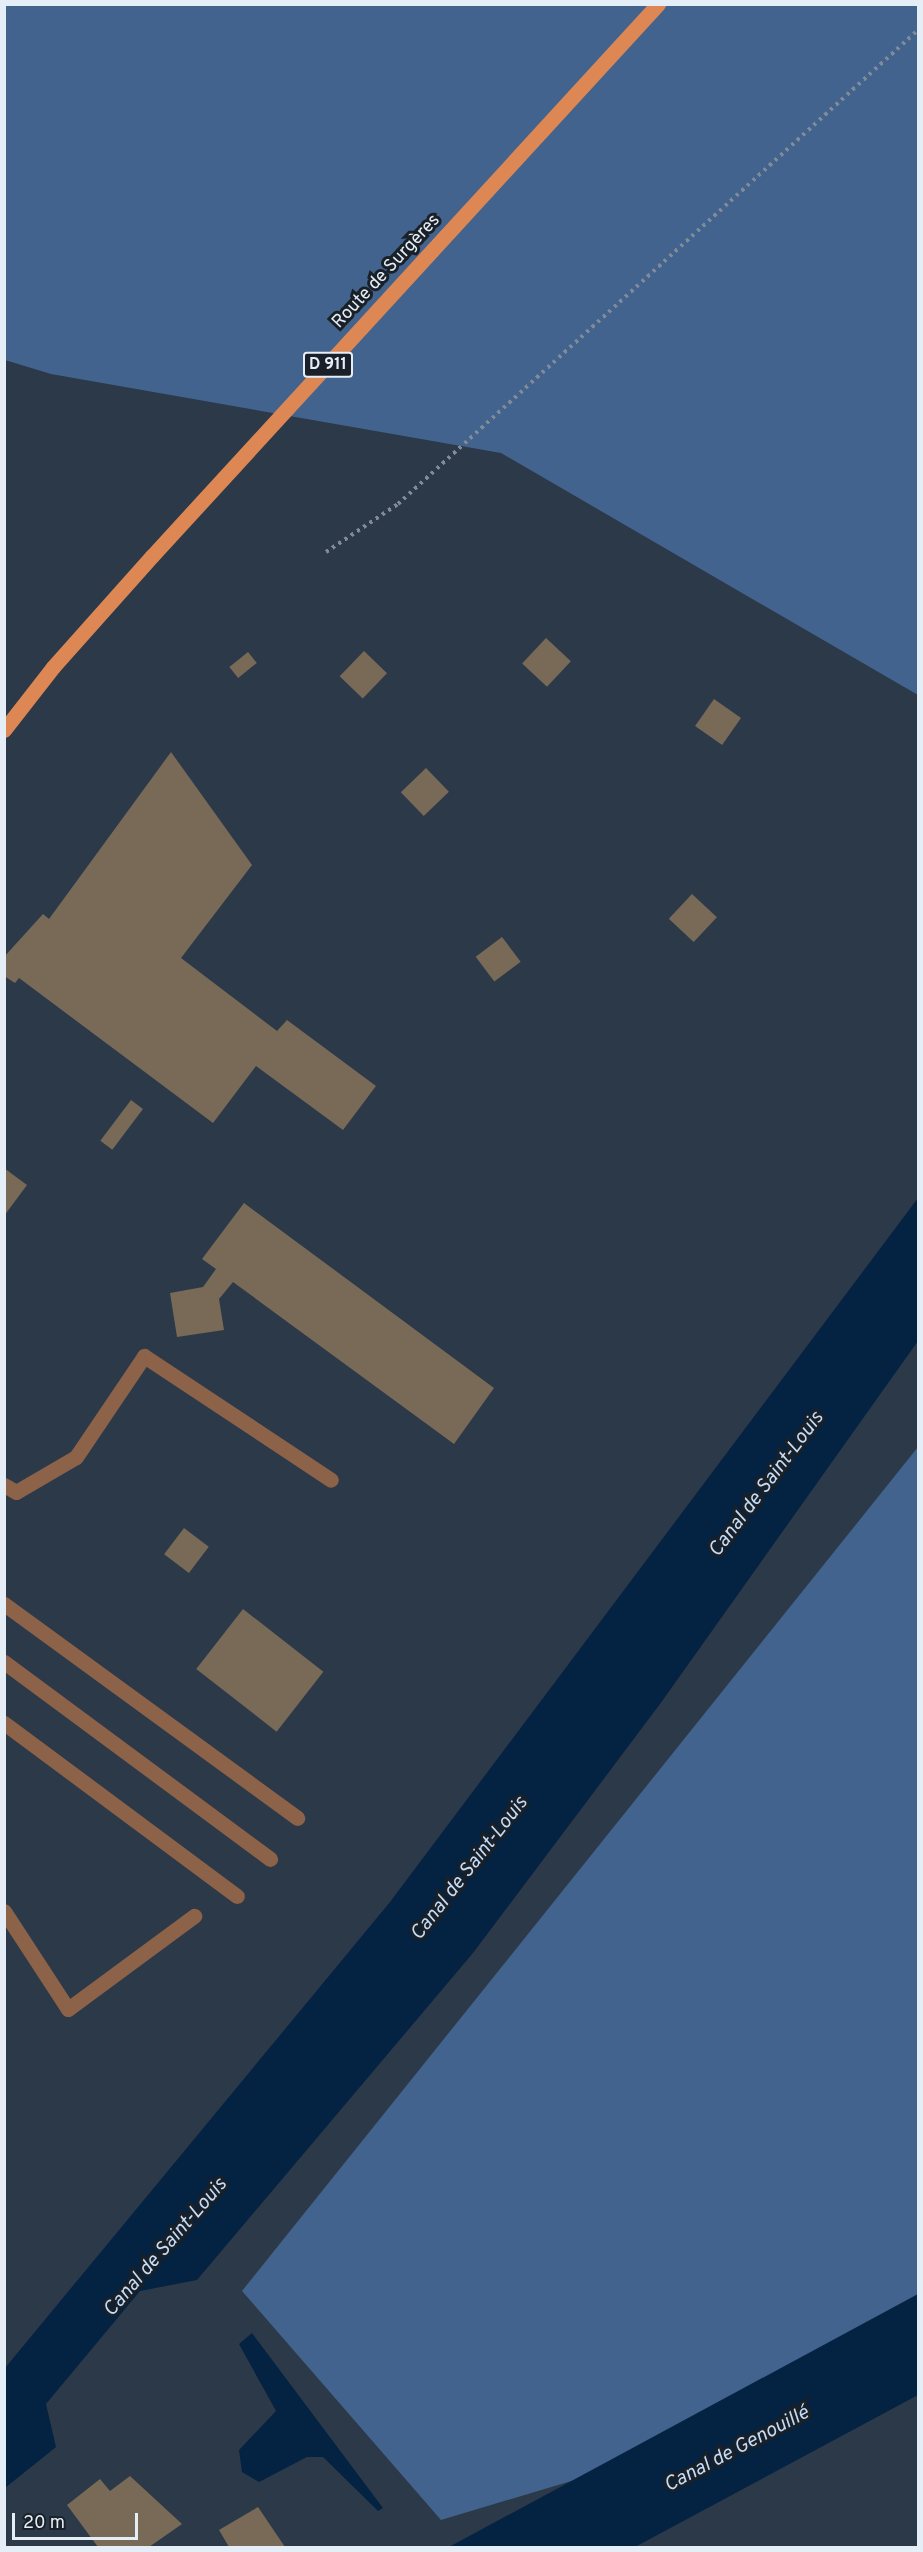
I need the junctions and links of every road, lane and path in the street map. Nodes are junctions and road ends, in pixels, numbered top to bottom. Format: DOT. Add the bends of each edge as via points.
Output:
graph roads {
  1 [pos="658,4"];
  2 [pos="918,30"];
  3 [pos="326,552"];
  4 [pos="4,730"];
  5 [pos="331,1480"];
  6 [pos="4,1485"];
  7 [pos="4,1605"];
  8 [pos="4,1662"];
  9 [pos="4,1723"];
  10 [pos="297,1818"];
  11 [pos="270,1859"];
  12 [pos="237,1896"];
  13 [pos="4,1911"];
  14 [pos="194,1916"];
  1 -- 4 [label="main road, Route de Surgères / D 911" via="52,667"];
  2 -- 3 [label="path" via="398,504"];
  5 -- 6 [label="lane" via="144,1356 76,1457 16,1492"];
  7 -- 10 [label="lane"];
  8 -- 11 [label="lane"];
  9 -- 12 [label="lane"];
  13 -- 14 [label="lane" via="68,2009"];
}
